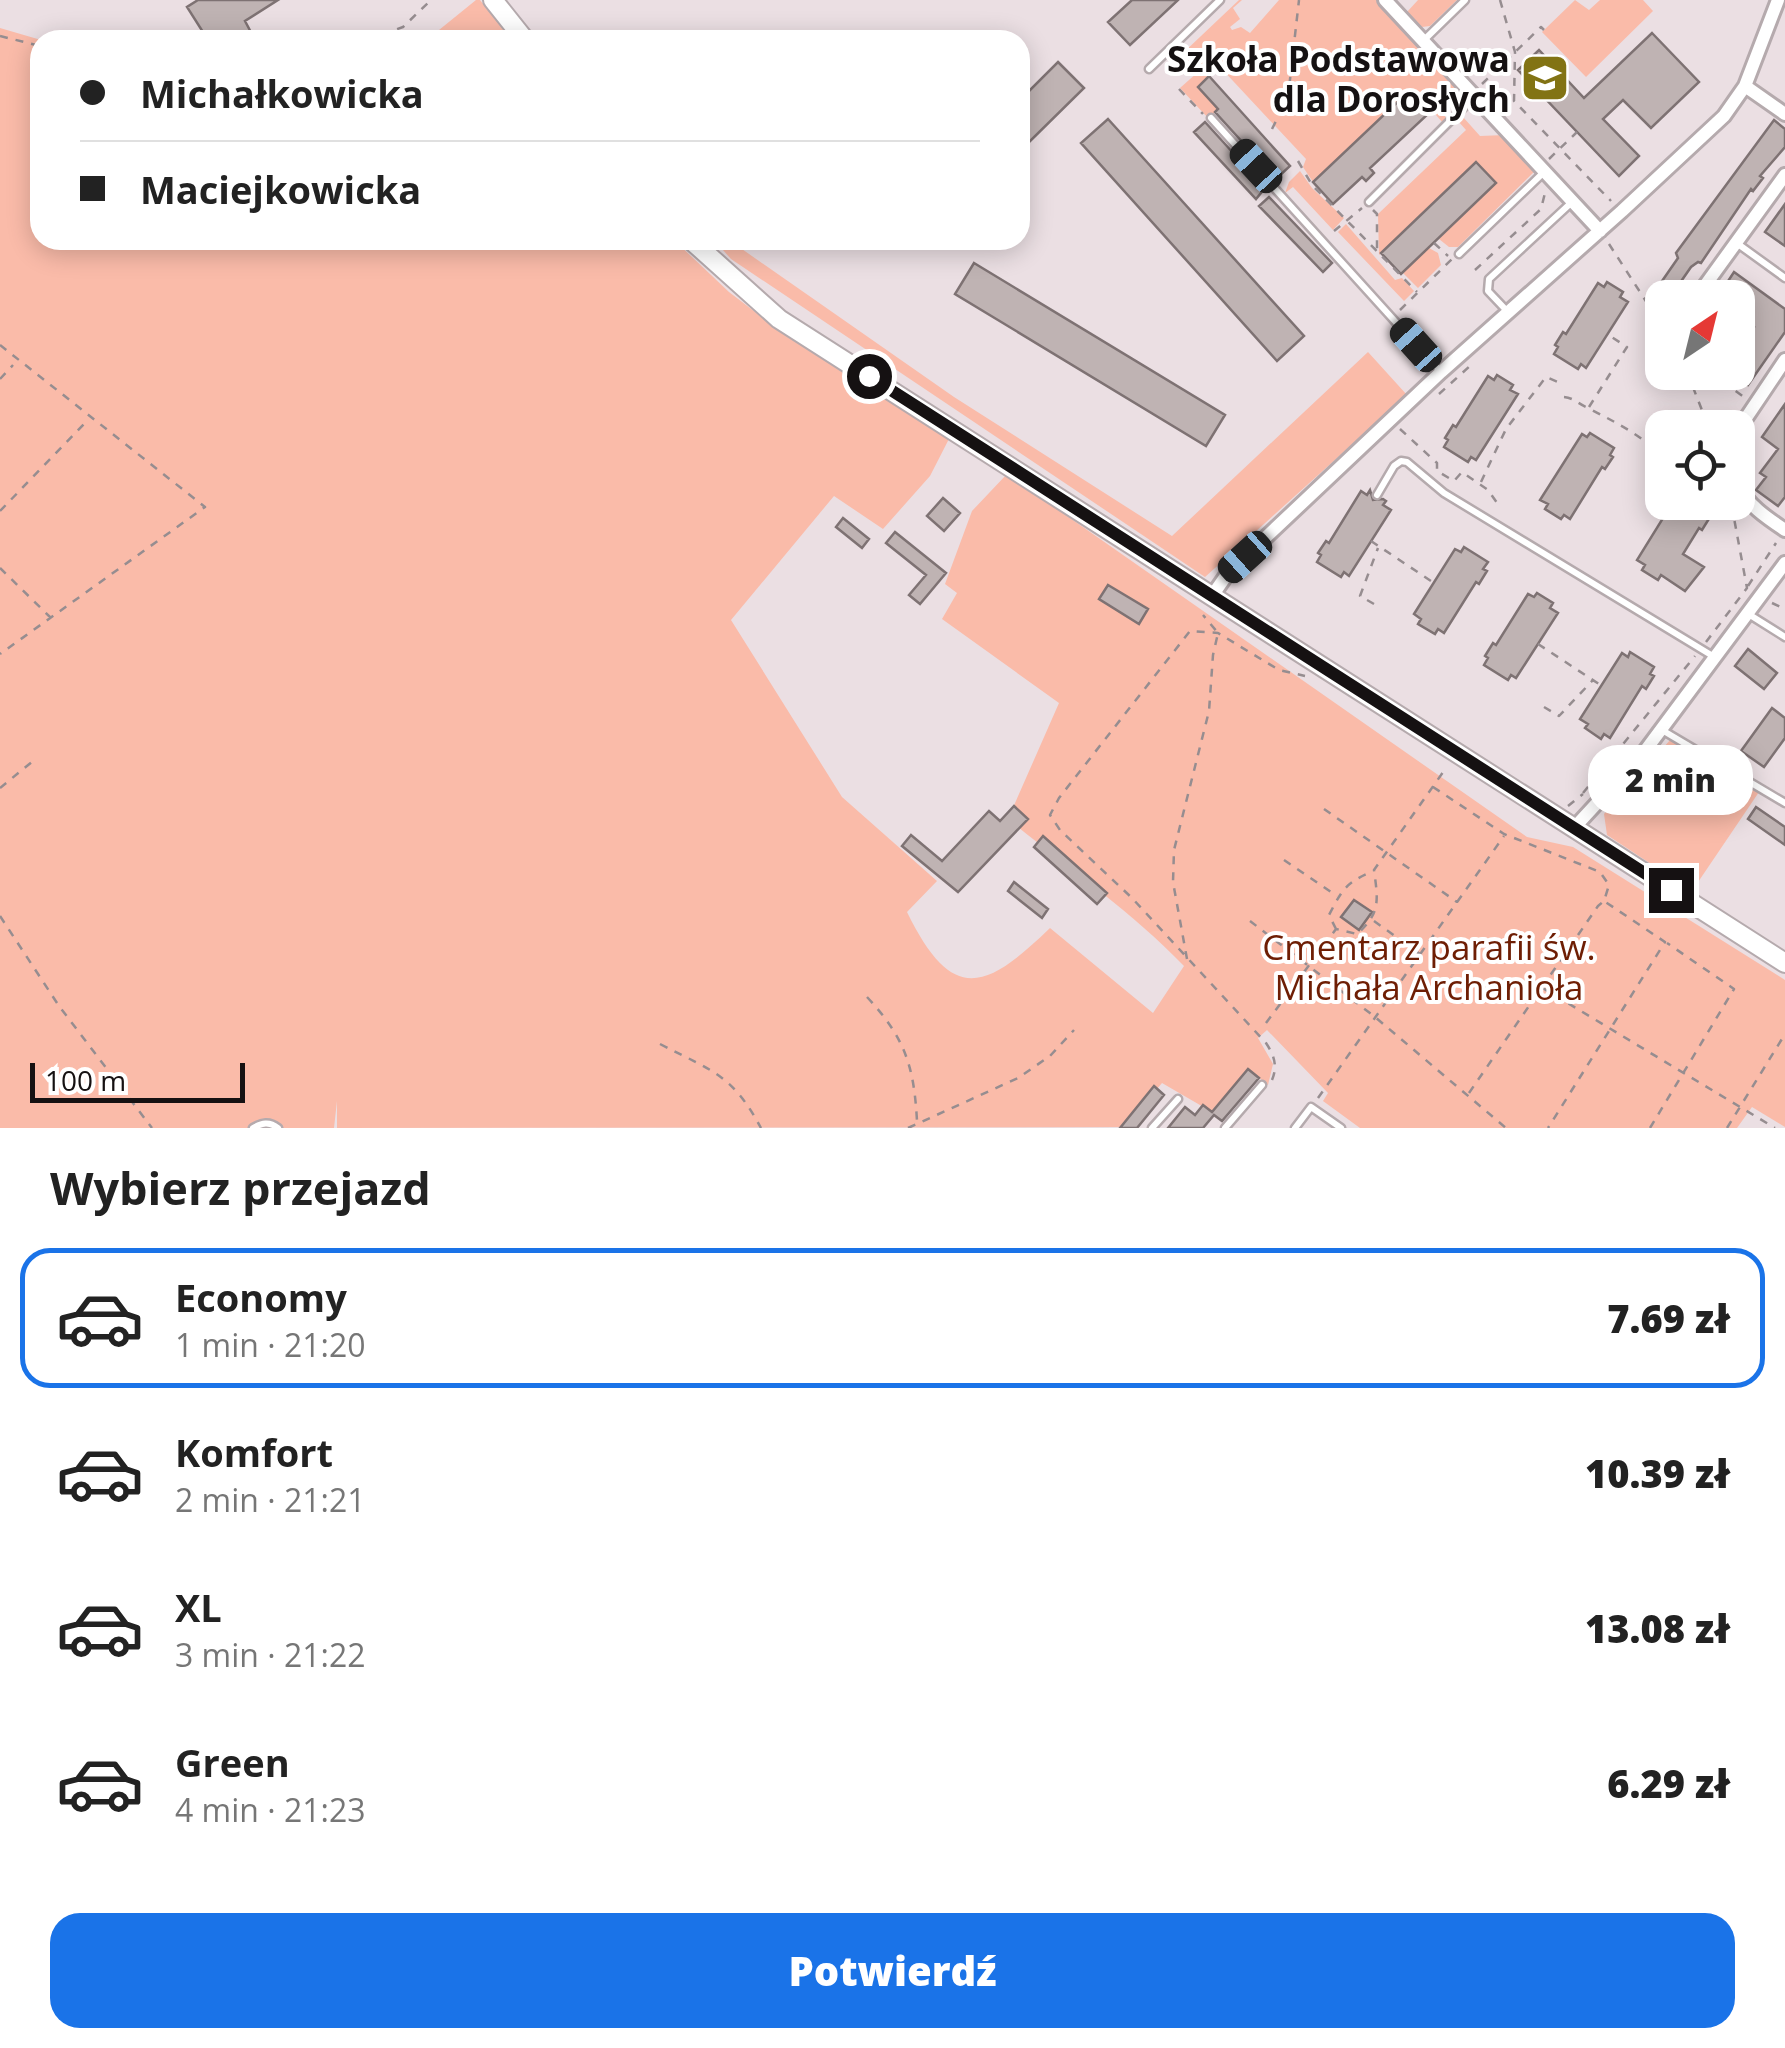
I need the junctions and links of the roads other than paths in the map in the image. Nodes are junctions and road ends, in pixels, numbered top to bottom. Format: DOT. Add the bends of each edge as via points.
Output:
graph roads {
  1 [pos="493,0"];
  2 [pos="1220,0"];
  3 [pos="1385,0"];
  4 [pos="1465,0"];
  5 [pos="1778,0"];
  6 [pos="517,30"];
  7 [pos="1423,40"];
  8 [pos="1149,69"];
  9 [pos="1745,86"];
  10 [pos="1476,93"];
  11 [pos="1785,114"];
  12 [pos="1211,118"];
  13 [pos="1546,172"];
  14 [pos="1785,175"];
  15 [pos="1370,202"];
  16 [pos="1572,202"];
  17 [pos="1602,235"];
  18 [pos="1736,243"];
  19 [pos="702,250"];
  20 [pos="1460,254"];
  21 [pos="1785,278"];
  22 [pos="1709,280"];
  23 [pos="1508,312"];
  24 [pos="1785,360"];
  25 [pos="1440,372"];
  26 [pos="1750,410"];
  27 [pos="1377,495"];
  28 [pos="1755,506"];
  29 [pos="1785,530"];
  30 [pos="1785,564"];
  31 [pos="1206,593"];
  32 [pos="1750,615"];
  33 [pos="1785,638"];
  34 [pos="1716,658"];
  35 [pos="1662,730"];
  36 [pos="1785,803"];
  37 [pos="1574,828"];
  38 [pos="1785,963"];
  39 [pos="1266,1084"];
  40 [pos="1178,1098"];
  41 [pos="253,1128"];
  42 [pos="278,1128"];
  43 [pos="1152,1128"];
  44 [pos="1225,1128"];
  45 [pos="1295,1128"];
  46 [pos="1341,1128"];
  1 -- 6 [label="street"];
  2 -- 8 [label="lane"];
  3 -- 7 [label="street"];
  4 -- 7 [label="lane"];
  5 -- 9 [label="street"];
  7 -- 10 [label="street"];
  9 -- 11 [label="street"];
  9 -- 17 [label="street" via="1724,116"];
  10 -- 13 [label="street"];
  10 -- 15 [label="lane"];
  12 -- 25 [label="lane"];
  13 -- 16 [label="street"];
  13 -- 20 [label="lane"];
  14 -- 18 [label="street"];
  16 -- 17 [label="street"];
  16 -- 23 [label="lane" via="1489,279 1488,290"];
  17 -- 23 [label="street"];
  18 -- 21 [label="lane"];
  18 -- 22 [label="street"];
  19 -- 31 [label="street" via="778,319"];
  23 -- 25 [label="street"];
  24 -- 26 [label="street"];
  25 -- 31 [label="street"];
  27 -- 34 [label="lane" via="1394,466 1407,462 1444,493"];
  28 -- 29 [label="street"];
  30 -- 32 [label="street"];
  31 -- 37 [label="street"];
  32 -- 33 [label="lane"];
  32 -- 34 [label="street"];
  34 -- 35 [label="street"];
  35 -- 36 [label="lane"];
  35 -- 37 [label="street"];
  37 -- 38 [label="street"];
  39 -- 44 [label="lane"];
  40 -- 43 [label="lane"];
  41 -- 42 [label="lane"];
  45 -- 46 [label="lane" via="1311,1107"];
}
